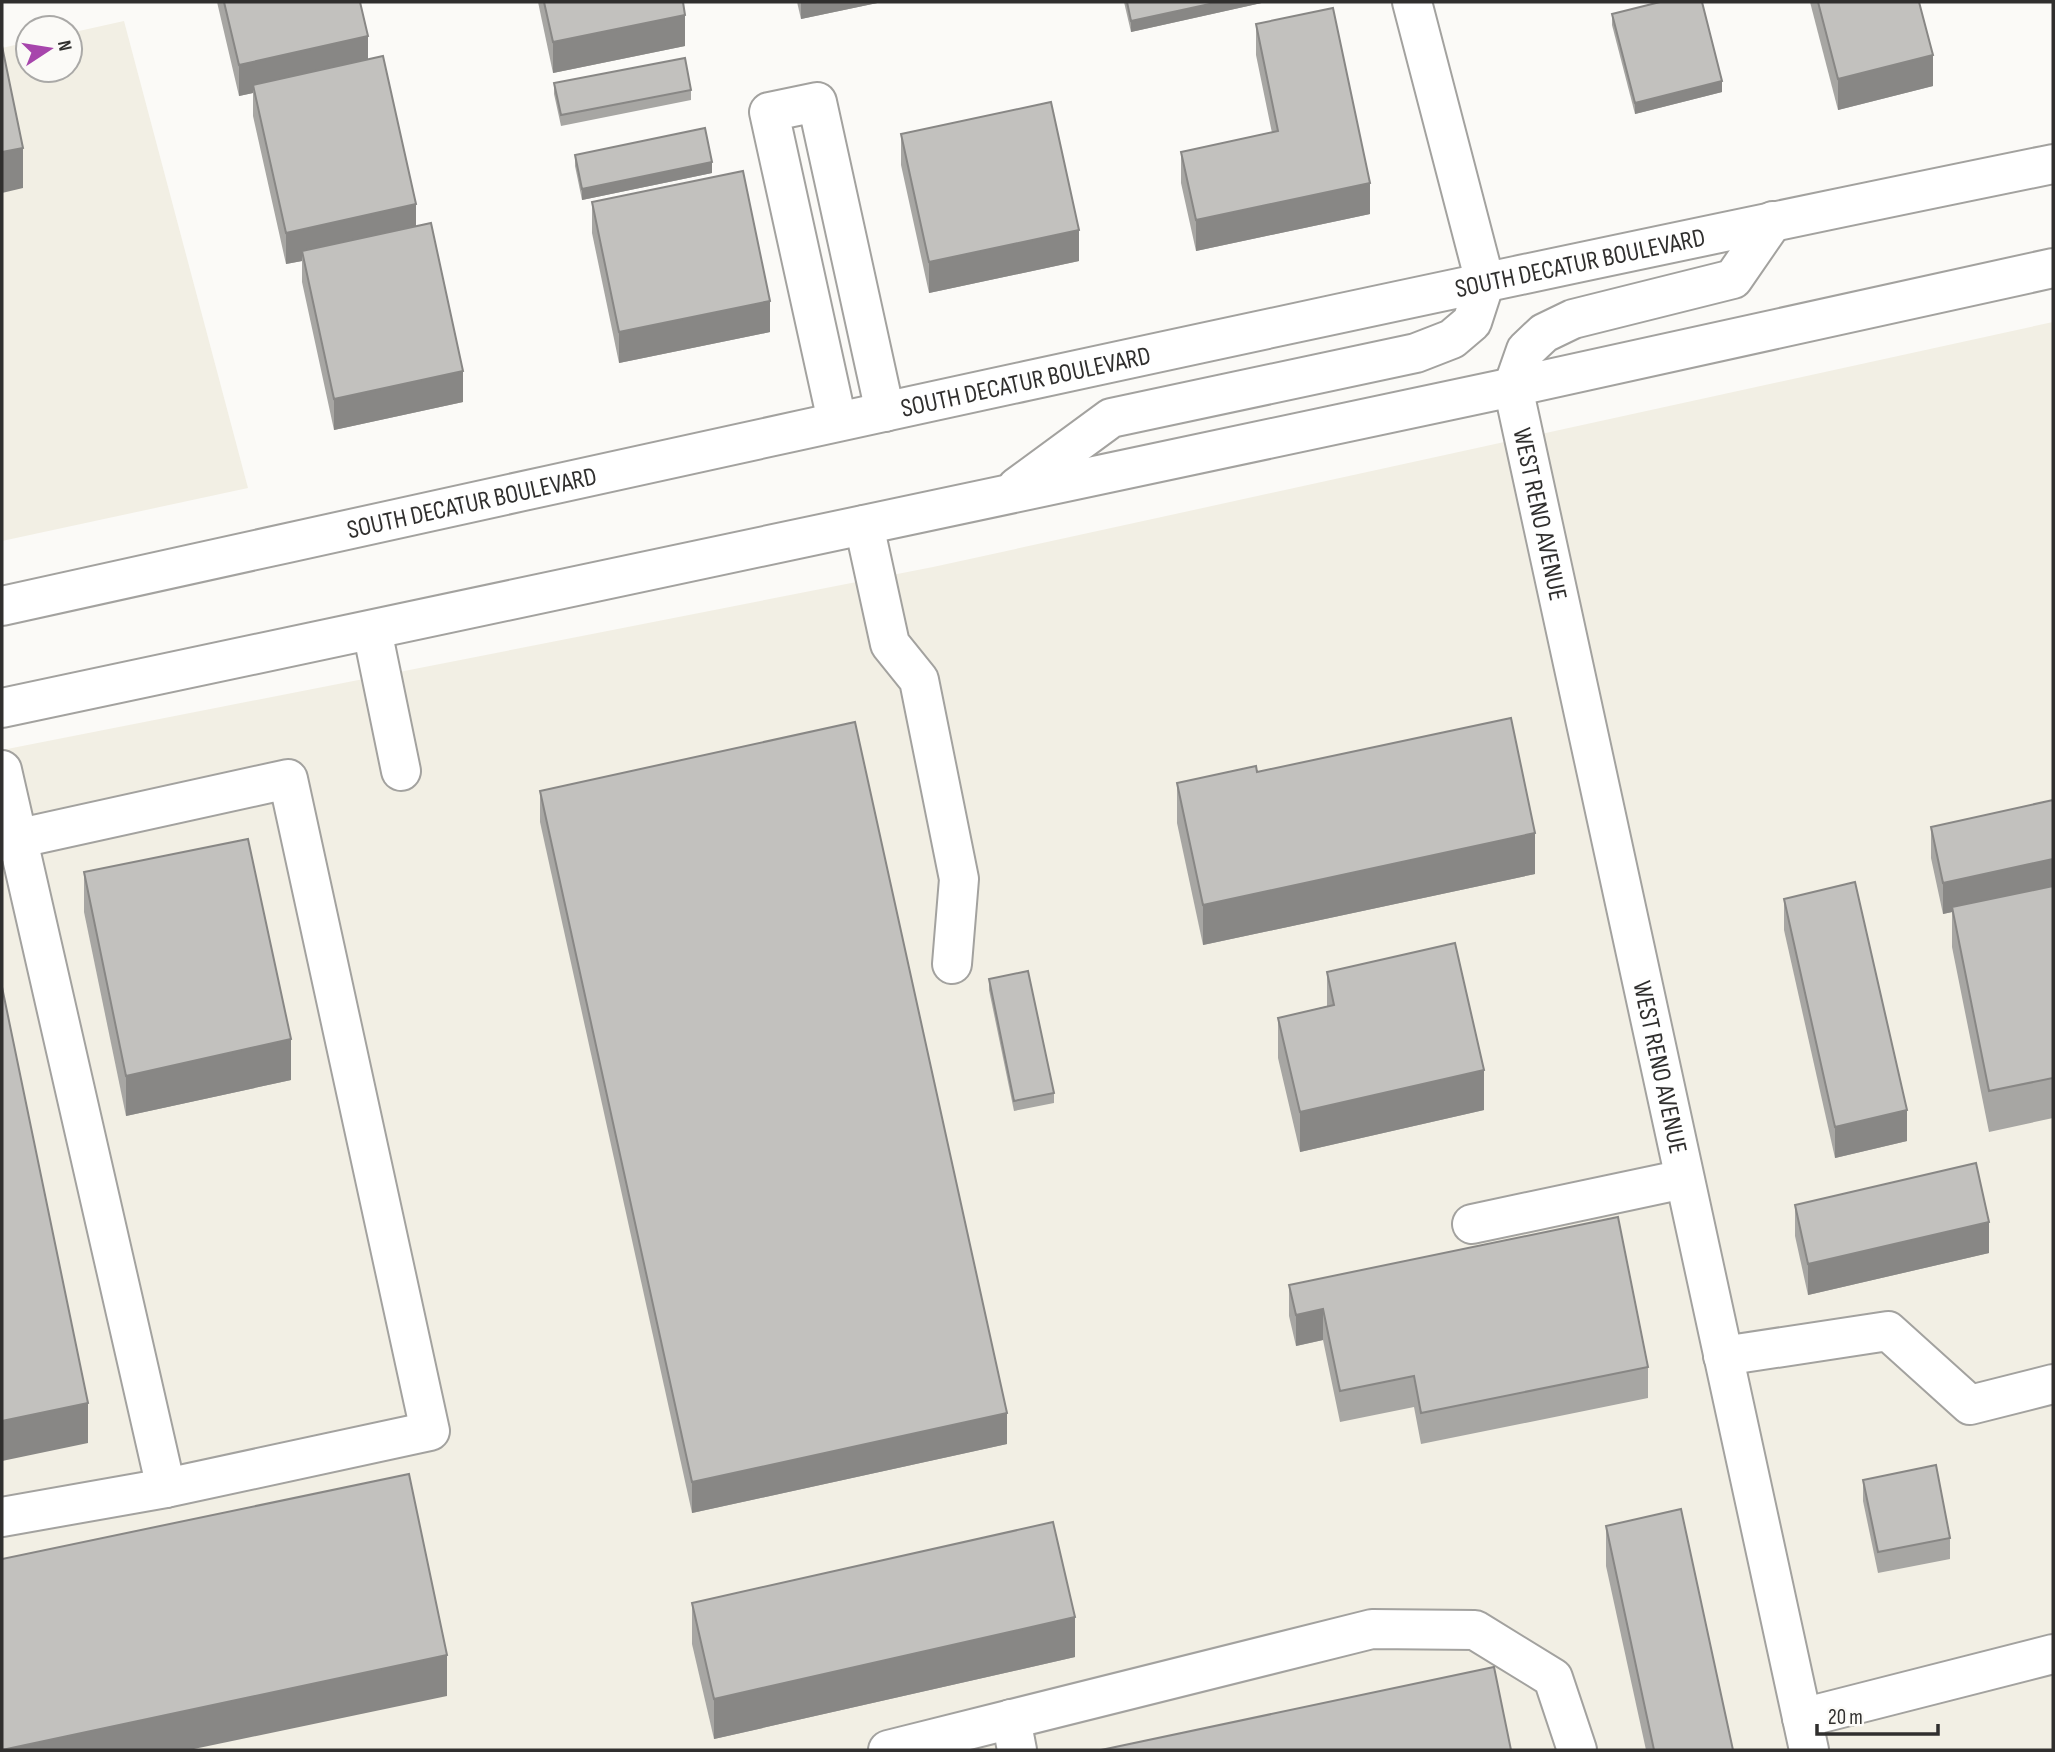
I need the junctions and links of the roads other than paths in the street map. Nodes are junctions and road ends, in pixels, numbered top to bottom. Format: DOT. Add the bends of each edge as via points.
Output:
graph roads {
  1 [pos="1412,2"];
  2 [pos="2053,164"];
  3 [pos="1773,221"];
  4 [pos="2053,268"];
  5 [pos="853,269"];
  6 [pos="806,279"];
  7 [pos="1485,282"];
  8 [pos="1513,387"];
  9 [pos="885,412"];
  10 [pos="836,421"];
  11 [pos="1007,494"];
  12 [pos="864,525"];
  13 [pos="2,606"];
  14 [pos="372,630"];
  15 [pos="2,708"];
  16 [pos="2,770"];
  17 [pos="401,771"];
  18 [pos="9,840"];
  19 [pos="952,964"];
  20 [pos="1684,1179"];
  21 [pos="1472,1224"];
  22 [pos="1723,1356"];
  23 [pos="2053,1384"];
  24 [pos="166,1488"];
  25 [pos="2,1517"];
  26 [pos="2053,1654"];
  27 [pos="1805,1734"];
  28 [pos="1014,1735"];
  29 [pos="888,1750"];
  30 [pos="1577,1750"];
  1 -- 7 [label="main road"];
  2 -- 3 [label="main road, SOUTH DECATUR BOULEVARD"];
  3 -- 7 [label="main road, SOUTH DECATUR BOULEVARD"];
  3 -- 8 [label="main road" via="1733,279 1573,319 1544,333 1526,350"];
  4 -- 8 [label="main road"];
  5 -- 6 [label="main road"];
  5 -- 6 [label="main road" via="817,102 769,112"];
  5 -- 9 [label="main road"];
  6 -- 10 [label="main road"];
  7 -- 9 [label="main road, SOUTH DECATUR BOULEVARD"];
  7 -- 11 [label="main road" via="1472,322 1452,339 1416,353 1111,418"];
  8 -- 11 [label="main road"];
  8 -- 20 [label="main road, WEST RENO AVENUE"];
  9 -- 10 [label="main road, SOUTH DECATUR BOULEVARD"];
  10 -- 13 [label="main road, SOUTH DECATUR BOULEVARD"];
  11 -- 12 [label="main road"];
  12 -- 14 [label="main road"];
  12 -- 19 [label="main road" via="890,644 919,680 951,839 959,879"];
  14 -- 15 [label="main road"];
  14 -- 17 [label="main road"];
  16 -- 18 [label="main road"];
  18 -- 24 [label="main road"];
  18 -- 24 [label="main road" via="288,779 430,1431"];
  20 -- 21 [label="main road"];
  20 -- 22 [label="main road, WEST RENO AVENUE"];
  22 -- 23 [label="main road" via="1888,1331 1970,1405"];
  22 -- 27 [label="main road, WEST RENO AVENUE"];
  24 -- 25 [label="main road"];
  26 -- 27 [label="main road"];
  28 -- 29 [label="main road"];
  28 -- 30 [label="main road" via="1372,1629 1475,1630 1553,1678"];
}
